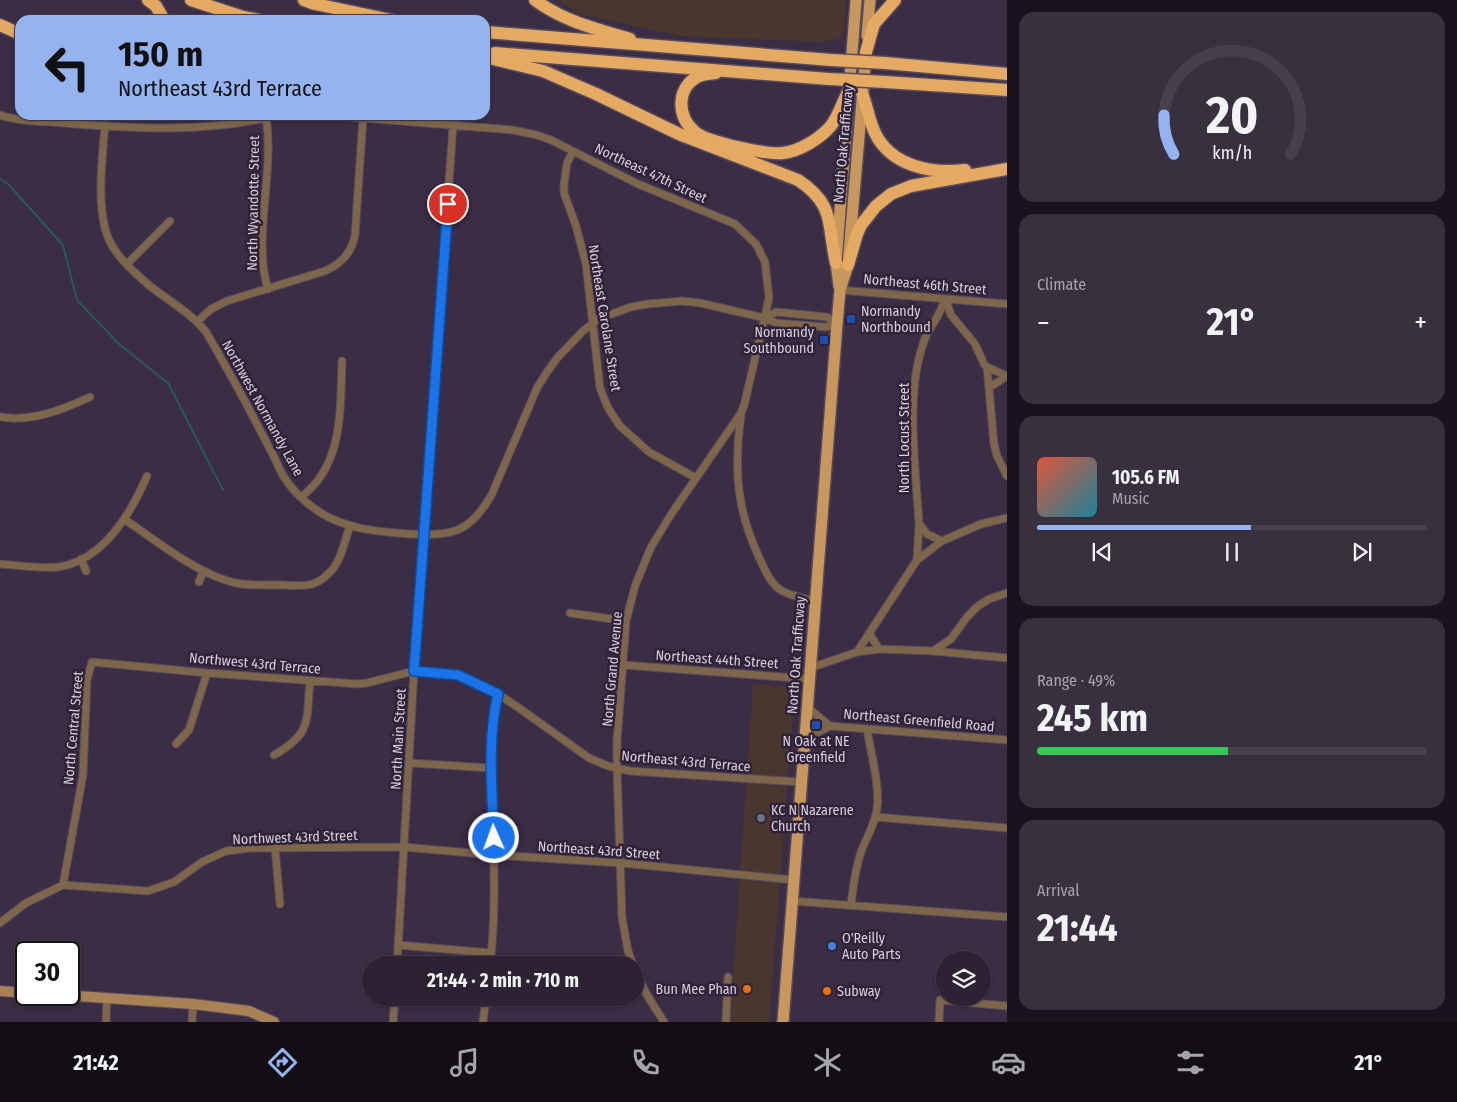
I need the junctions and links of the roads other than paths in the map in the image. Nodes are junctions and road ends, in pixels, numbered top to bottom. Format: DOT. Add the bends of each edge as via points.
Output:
graph roads {
  1 [pos="148,0"];
  2 [pos="191,0"];
  3 [pos="304,0"];
  4 [pos="535,0"];
  5 [pos="856,0"];
  6 [pos="863,0"];
  7 [pos="870,0"];
  8 [pos="895,0"];
  9 [pos="161,15"];
  10 [pos="237,15"];
  11 [pos="369,15"];
  12 [pos="0,25"];
  13 [pos="868,26"];
  14 [pos="0,31"];
  15 [pos="15,32"];
  16 [pos="490,32"];
  17 [pos="15,36"];
  18 [pos="654,46"];
  19 [pos="490,52"];
  20 [pos="866,52"];
  21 [pos="490,58"];
  22 [pos="1007,67"];
  23 [pos="735,70"];
  24 [pos="977,71"];
  25 [pos="1007,74"];
  26 [pos="959,86"];
  27 [pos="849,90"];
  28 [pos="1007,90"];
  29 [pos="862,93"];
  30 [pos="1007,96"];
  31 [pos="0,116"];
  32 [pos="15,119"];
  33 [pos="28,120"];
  34 [pos="254,120"];
  35 [pos="266,120"];
  36 [pos="363,120"];
  37 [pos="386,120"];
  38 [pos="105,126"];
  39 [pos="453,126"];
  40 [pos="573,150"];
  41 [pos="1007,163"];
  42 [pos="1007,169"];
  43 [pos="170,221"];
  44 [pos="127,264"];
  45 [pos="842,264"];
  46 [pos="268,289"];
  47 [pos="840,290"];
  48 [pos="945,299"];
  49 [pos="1007,304"];
  50 [pos="591,314"];
  51 [pos="940,315"];
  52 [pos="951,315"];
  53 [pos="600,318"];
  54 [pos="765,318"];
  55 [pos="198,322"];
  56 [pos="592,324"];
  57 [pos="837,324"];
  58 [pos="583,331"];
  59 [pos="594,337"];
  60 [pos="342,361"];
  61 [pos="987,368"];
  62 [pos="1007,376"];
  63 [pos="990,387"];
  64 [pos="90,397"];
  65 [pos="741,413"];
  66 [pos="0,417"];
  67 [pos="727,433"];
  68 [pos="738,437"];
  69 [pos="147,476"];
  70 [pos="1007,476"];
  71 [pos="696,478"];
  72 [pos="301,496"];
  73 [pos="1005,517"];
  74 [pos="124,519"];
  75 [pos="919,524"];
  76 [pos="350,526"];
  77 [pos="424,535"];
  78 [pos="942,540"];
  79 [pos="81,559"];
  80 [pos="918,560"];
  81 [pos="0,564"];
  82 [pos="86,571"];
  83 [pos="203,571"];
  84 [pos="199,582"];
  85 [pos="1007,593"];
  86 [pos="815,600"];
  87 [pos="570,613"];
  88 [pos="626,622"];
  89 [pos="869,633"];
  90 [pos="951,639"];
  91 [pos="879,649"];
  92 [pos="933,651"];
  93 [pos="857,652"];
  94 [pos="956,653"];
  95 [pos="1007,658"];
  96 [pos="92,662"];
  97 [pos="623,665"];
  98 [pos="414,671"];
  99 [pos="207,673"];
  100 [pos="810,673"];
  101 [pos="310,681"];
  102 [pos="498,694"];
  103 [pos="807,706"];
  104 [pos="830,726"];
  105 [pos="867,729"];
  106 [pos="1007,740"];
  107 [pos="176,744"];
  108 [pos="804,745"];
  109 [pos="274,755"];
  110 [pos="410,763"];
  111 [pos="491,768"];
  112 [pos="617,768"];
  113 [pos="801,782"];
  114 [pos="875,818"];
  115 [pos="1007,828"];
  116 [pos="275,847"];
  117 [pos="403,847"];
  118 [pos="494,855"];
  119 [pos="622,864"];
  120 [pos="794,880"];
  121 [pos="63,885"];
  122 [pos="792,901"];
  123 [pos="280,904"];
  124 [pos="851,905"];
  125 [pos="1007,917"];
  126 [pos="0,923"];
  127 [pos="398,944"];
  128 [pos="491,953"];
  129 [pos="397,956"];
  130 [pos="491,956"];
  131 [pos="630,956"];
  132 [pos="728,977"];
  133 [pos="644,987"];
  134 [pos="0,991"];
  135 [pos="15,992"];
  136 [pos="80,996"];
  137 [pos="107,998"];
  138 [pos="193,1004"];
  139 [pos="394,1006"];
  140 [pos="485,1006"];
  141 [pos="1007,1006"];
  142 [pos="106,1022"];
  143 [pos="192,1022"];
  144 [pos="274,1022"];
  145 [pos="393,1022"];
  146 [pos="483,1022"];
  147 [pos="664,1022"];
  148 [pos="726,1022"];
  149 [pos="783,1022"];
  150 [pos="939,1022"];
  1 -- 9 [label="highway"];
  2 -- 10 [label="highway"];
  3 -- 11 [label="highway"];
  4 -- 18 [label="highway" via="583,25"];
  5 -- 27 [label="main road, North Oak Trafficway"];
  6 -- 13 [label="main road"];
  7 -- 13 [label="main road, North Oak Trafficway"];
  8 -- 20 [label="highway" via="874,24"];
  12 -- 15 [label="highway"];
  13 -- 20 [label="main road, North Oak Trafficway"];
  14 -- 17 [label="highway"];
  16 -- 18 [label="highway"];
  18 -- 24 [label="highway, bridge"];
  19 -- 23 [label="highway"];
  20 -- 29 [label="main road, North Oak Trafficway"];
  21 -- 45 [label="highway" via="543,71 681,136 798,180 825,206 832,244"];
  22 -- 24 [label="highway"];
  23 -- 26 [label="highway, bridge"];
  23 -- 27 [label="highway" via="696,78 688,85 680,104 688,125 696,133 746,149 783,153 818,138 831,126"];
  24 -- 25 [label="highway"];
  26 -- 28 [label="highway"];
  26 -- 30 [label="highway"];
  27 -- 45 [label="main road, North Oak Trafficway"];
  29 -- 41 [label="highway" via="879,141 905,162 925,169 957,171"];
  29 -- 45 [label="main road, North Oak Trafficway"];
  31 -- 32 [label="street"];
  33 -- 38 [label="street"];
  34 -- 38 [label="street" via="213,127"];
  35 -- 46 [label="street, North Wyandotte Street" via="269,155 262,243"];
  36 -- 46 [label="street" via="356,230 348,253 330,269"];
  37 -- 39 [label="street, Northeast 47th Street"];
  38 -- 44 [label="street, Northwest Normandy Lane" via="102,212 112,244"];
  39 -- 40 [label="street, Northeast 47th Street" via="528,133"];
  39 -- 77 [label="street, North Main Street"];
  40 -- 50 [label="street, Northeast Carolane Street" via="567,163 564,193 582,248"];
  40 -- 54 [label="street, Northeast 47th Street" via="638,184 734,224 756,244 765,262 768,298"];
  42 -- 45 [label="highway" via="910,186 891,194 861,225"];
  43 -- 44 [label="street"];
  44 -- 55 [label="street, Northwest Normandy Lane"];
  45 -- 47 [label="main road, North Oak Trafficway"];
  46 -- 55 [label="street" via="219,304"];
  47 -- 48 [label="street, Northeast 46th Street"];
  47 -- 57 [label="main road, North Oak Trafficway"];
  48 -- 49 [label="street, Northeast 46th Street"];
  48 -- 51 [label="street, North Locust Street"];
  48 -- 52 [label="street"];
  50 -- 53 [label="street"];
  50 -- 56 [label="street, Northeast Carolane Street"];
  51 -- 52 [label="street"];
  51 -- 75 [label="street, North Locust Street" via="926,337 915,389"];
  52 -- 61 [label="street" via="975,344"];
  53 -- 54 [label="street, Northwest Normandy Lane" via="648,304 682,301"];
  53 -- 56 [label="street, Northwest Normandy Lane"];
  54 -- 57 [label="street, Northwest Normandy Lane" via="776,323 826,328"];
  54 -- 57 [label="street" via="776,312 827,316"];
  54 -- 65 [label="street, North Grand Avenue"];
  55 -- 72 [label="street, Northwest Normandy Lane" via="223,361 284,477"];
  56 -- 58 [label="street, Northwest Normandy Lane"];
  56 -- 59 [label="street, Northeast Carolane Street"];
  57 -- 86 [label="main road, North Oak Trafficway"];
  58 -- 59 [label="street"];
  58 -- 77 [label="street, Northwest Normandy Lane" via="558,357 537,388 483,509 471,522 454,531"];
  59 -- 71 [label="street, Northeast Carolane Street" via="600,388 616,423 649,452"];
  60 -- 72 [label="street" via="336,442 331,460 316,483"];
  61 -- 62 [label="street"];
  61 -- 63 [label="street"];
  62 -- 63 [label="street"];
  63 -- 70 [label="street" via="994,444"];
  64 -- 66 [label="street" via="63,410 32,417"];
  65 -- 67 [label="street, North Grand Avenue"];
  65 -- 68 [label="street"];
  67 -- 68 [label="street"];
  67 -- 71 [label="street, North Grand Avenue"];
  68 -- 86 [label="street" via="739,498 762,564 781,590"];
  69 -- 74 [label="street"];
  71 -- 88 [label="street, North Grand Avenue" via="646,557"];
  72 -- 76 [label="street, Northwest Normandy Lane" via="318,512"];
  73 -- 78 [label="street"];
  74 -- 79 [label="street" via="106,542"];
  74 -- 83 [label="street"];
  75 -- 78 [label="street" via="927,534"];
  75 -- 80 [label="street, North Locust Street"];
  76 -- 77 [label="street, Northwest Normandy Lane" via="378,532"];
  76 -- 83 [label="street" via="336,564 327,576 311,586 238,584"];
  77 -- 98 [label="street, North Main Street"];
  78 -- 80 [label="street"];
  79 -- 81 [label="street" via="58,567"];
  79 -- 82 [label="street"];
  80 -- 89 [label="street"];
  83 -- 84 [label="street"];
  85 -- 90 [label="street" via="978,606"];
  86 -- 100 [label="main road, North Oak Trafficway"];
  87 -- 88 [label="street"];
  88 -- 97 [label="street, North Grand Avenue"];
  89 -- 91 [label="street"];
  89 -- 93 [label="street"];
  90 -- 92 [label="street"];
  90 -- 94 [label="street"];
  91 -- 92 [label="street, Northeast 44th Street"];
  91 -- 93 [label="street, Northeast 44th Street"];
  92 -- 94 [label="street, Northeast 44th Street"];
  93 -- 100 [label="street, Northeast 44th Street"];
  94 -- 95 [label="street, Northeast 44th Street"];
  96 -- 99 [label="street, Northwest 43rd Terrace"];
  96 -- 121 [label="street, North Central Street" via="87,680 83,775"];
  97 -- 100 [label="street, Northeast 44th Street"];
  97 -- 112 [label="street, North Grand Avenue"];
  98 -- 101 [label="street, Northwest 43rd Terrace" via="367,683"];
  98 -- 102 [label="street, Northeast 43rd Terrace" via="458,675"];
  98 -- 110 [label="street, North Main Street"];
  99 -- 101 [label="street, Northwest 43rd Terrace"];
  99 -- 107 [label="street" via="189,730"];
  100 -- 103 [label="main road, North Oak Trafficway"];
  101 -- 109 [label="street" via="305,727 298,738"];
  102 -- 111 [label="street"];
  102 -- 112 [label="street, Northeast 43rd Terrace" via="589,758"];
  103 -- 104 [label="street, Northeast Greenfield Road"];
  103 -- 108 [label="main road, North Oak Trafficway"];
  104 -- 105 [label="street, Northeast Greenfield Road"];
  104 -- 108 [label="street, Northeast Greenfield Road" via="813,735"];
  105 -- 106 [label="street, Northeast Greenfield Road"];
  105 -- 114 [label="street" via="877,792"];
  108 -- 113 [label="main road, North Oak Trafficway"];
  110 -- 111 [label="street"];
  110 -- 117 [label="street, North Main Street"];
  111 -- 118 [label="street"];
  112 -- 113 [label="street, Northeast 43rd Terrace"];
  112 -- 119 [label="street, North Grand Avenue"];
  113 -- 120 [label="main road, North Oak Trafficway"];
  114 -- 115 [label="street"];
  114 -- 124 [label="street" via="860,853"];
  116 -- 117 [label="street, Northwest 43rd Street"];
  116 -- 121 [label="street, Northwest 43rd Street" via="226,851 202,862 174,882 148,891"];
  116 -- 123 [label="street"];
  117 -- 118 [label="street, Northeast 43rd Street"];
  117 -- 127 [label="street, North Main Street"];
  118 -- 119 [label="street, Northeast 43rd Street"];
  118 -- 128 [label="street"];
  119 -- 120 [label="street, Northeast 43rd Street"];
  119 -- 131 [label="street, North Grand Avenue" via="622,917"];
  120 -- 122 [label="main road, North Oak Trafficway"];
  121 -- 126 [label="street, Northwest 43rd Street" via="26,903"];
  122 -- 124 [label="street"];
  122 -- 149 [label="main road, North Oak Trafficway"];
  124 -- 125 [label="street"];
  127 -- 128 [label="street"];
  127 -- 129 [label="street, North Main Street"];
  128 -- 130 [label="street"];
  132 -- 148 [label="street"];
  133 -- 147 [label="street"];
  134 -- 135 [label="main road"];
  136 -- 137 [label="main road"];
  137 -- 138 [label="main road"];
  137 -- 142 [label="street"];
  138 -- 143 [label="street"];
  138 -- 144 [label="main road" via="249,1011"];
  139 -- 145 [label="street"];
  140 -- 146 [label="street"];
  141 -- 150 [label="street" via="940,1000"];
}
